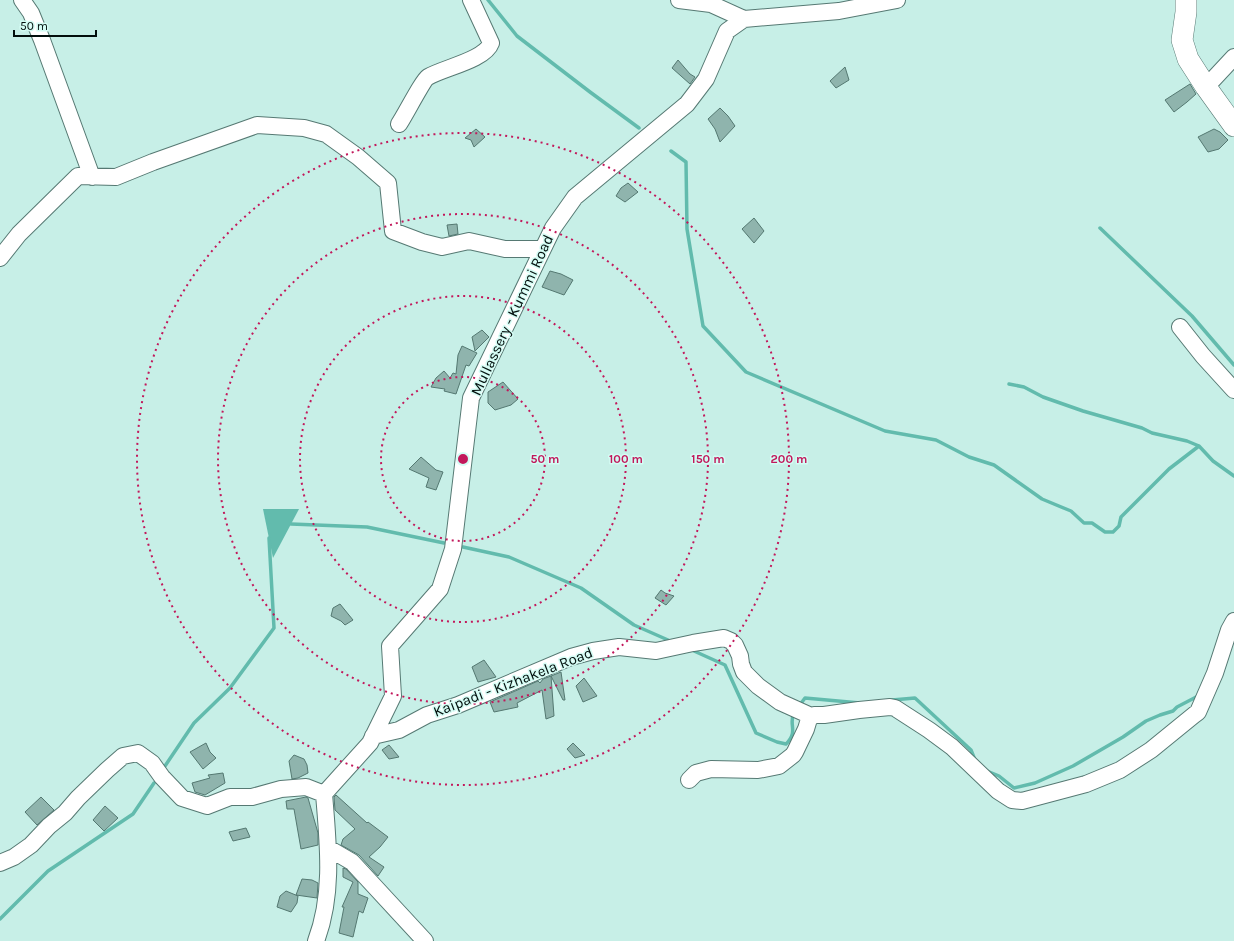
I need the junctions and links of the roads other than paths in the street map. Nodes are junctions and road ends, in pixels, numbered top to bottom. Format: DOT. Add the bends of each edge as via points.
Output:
graph roads {
  1 [pos="22,0"];
  2 [pos="471,0"];
  3 [pos="678,0"];
  4 [pos="897,0"];
  5 [pos="1186,0"];
  6 [pos="744,20"];
  7 [pos="1234,57"];
  8 [pos="1206,87"];
  9 [pos="399,124"];
  10 [pos="1234,126"];
  11 [pos="92,177"];
  12 [pos="543,249"];
  13 [pos="0,258"];
  14 [pos="1180,327"];
  15 [pos="1234,390"];
  16 [pos="1234,621"];
  17 [pos="816,716"];
  18 [pos="373,736"];
  19 [pos="689,780"];
  20 [pos="324,794"];
  21 [pos="328,848"];
  22 [pos="0,863"];
  23 [pos="316,941"];
  24 [pos="425,941"];
  1 -- 11 [label="street" via="32,13"];
  2 -- 9 [label="street" via="491,43 490,48 481,55 426,78"];
  3 -- 6 [label="street" via="711,4"];
  4 -- 6 [label="street, Mullassery - Kummi Road" via="839,11"];
  5 -- 8 [label="main road" via="1182,40 1188,59"];
  6 -- 12 [label="street, Mullassery - Kummi Road" via="727,31 706,79 687,104 575,197 553,228"];
  7 -- 8 [label="street"];
  8 -- 10 [label="main road"];
  11 -- 12 [label="street" via="116,177 258,125 304,128 326,134 388,183 393,231 442,247 469,241 506,249"];
  11 -- 13 [label="street" via="78,176 19,234"];
  12 -- 18 [label="street, Mullassery - Kummi Road" via="471,398 453,549 440,589 390,646 394,696"];
  14 -- 15 [label="street"];
  16 -- 17 [label="street" via="1198,712 1151,750 1120,770 1086,784 1022,801 1012,800 998,791 952,747 895,708"];
  17 -- 18 [label="street, Kaipadi - Kizhakela Road" via="780,702 758,686 744,672 735,645 731,640 724,638 656,651 619,646 593,650 427,715 399,730"];
  17 -- 19 [label="street" via="809,719 793,755 779,766 758,770 711,769 696,773"];
  18 -- 20 [label="street, Mullassery - Kummi Road" via="370,743"];
  20 -- 21 [label="street"];
  20 -- 22 [label="street" via="306,787 281,789 252,797 230,797 207,806 182,798 152,763 138,753 123,756 31,845"];
  21 -- 23 [label="street" via="328,894"];
  21 -- 24 [label="street" via="352,862"];
}
